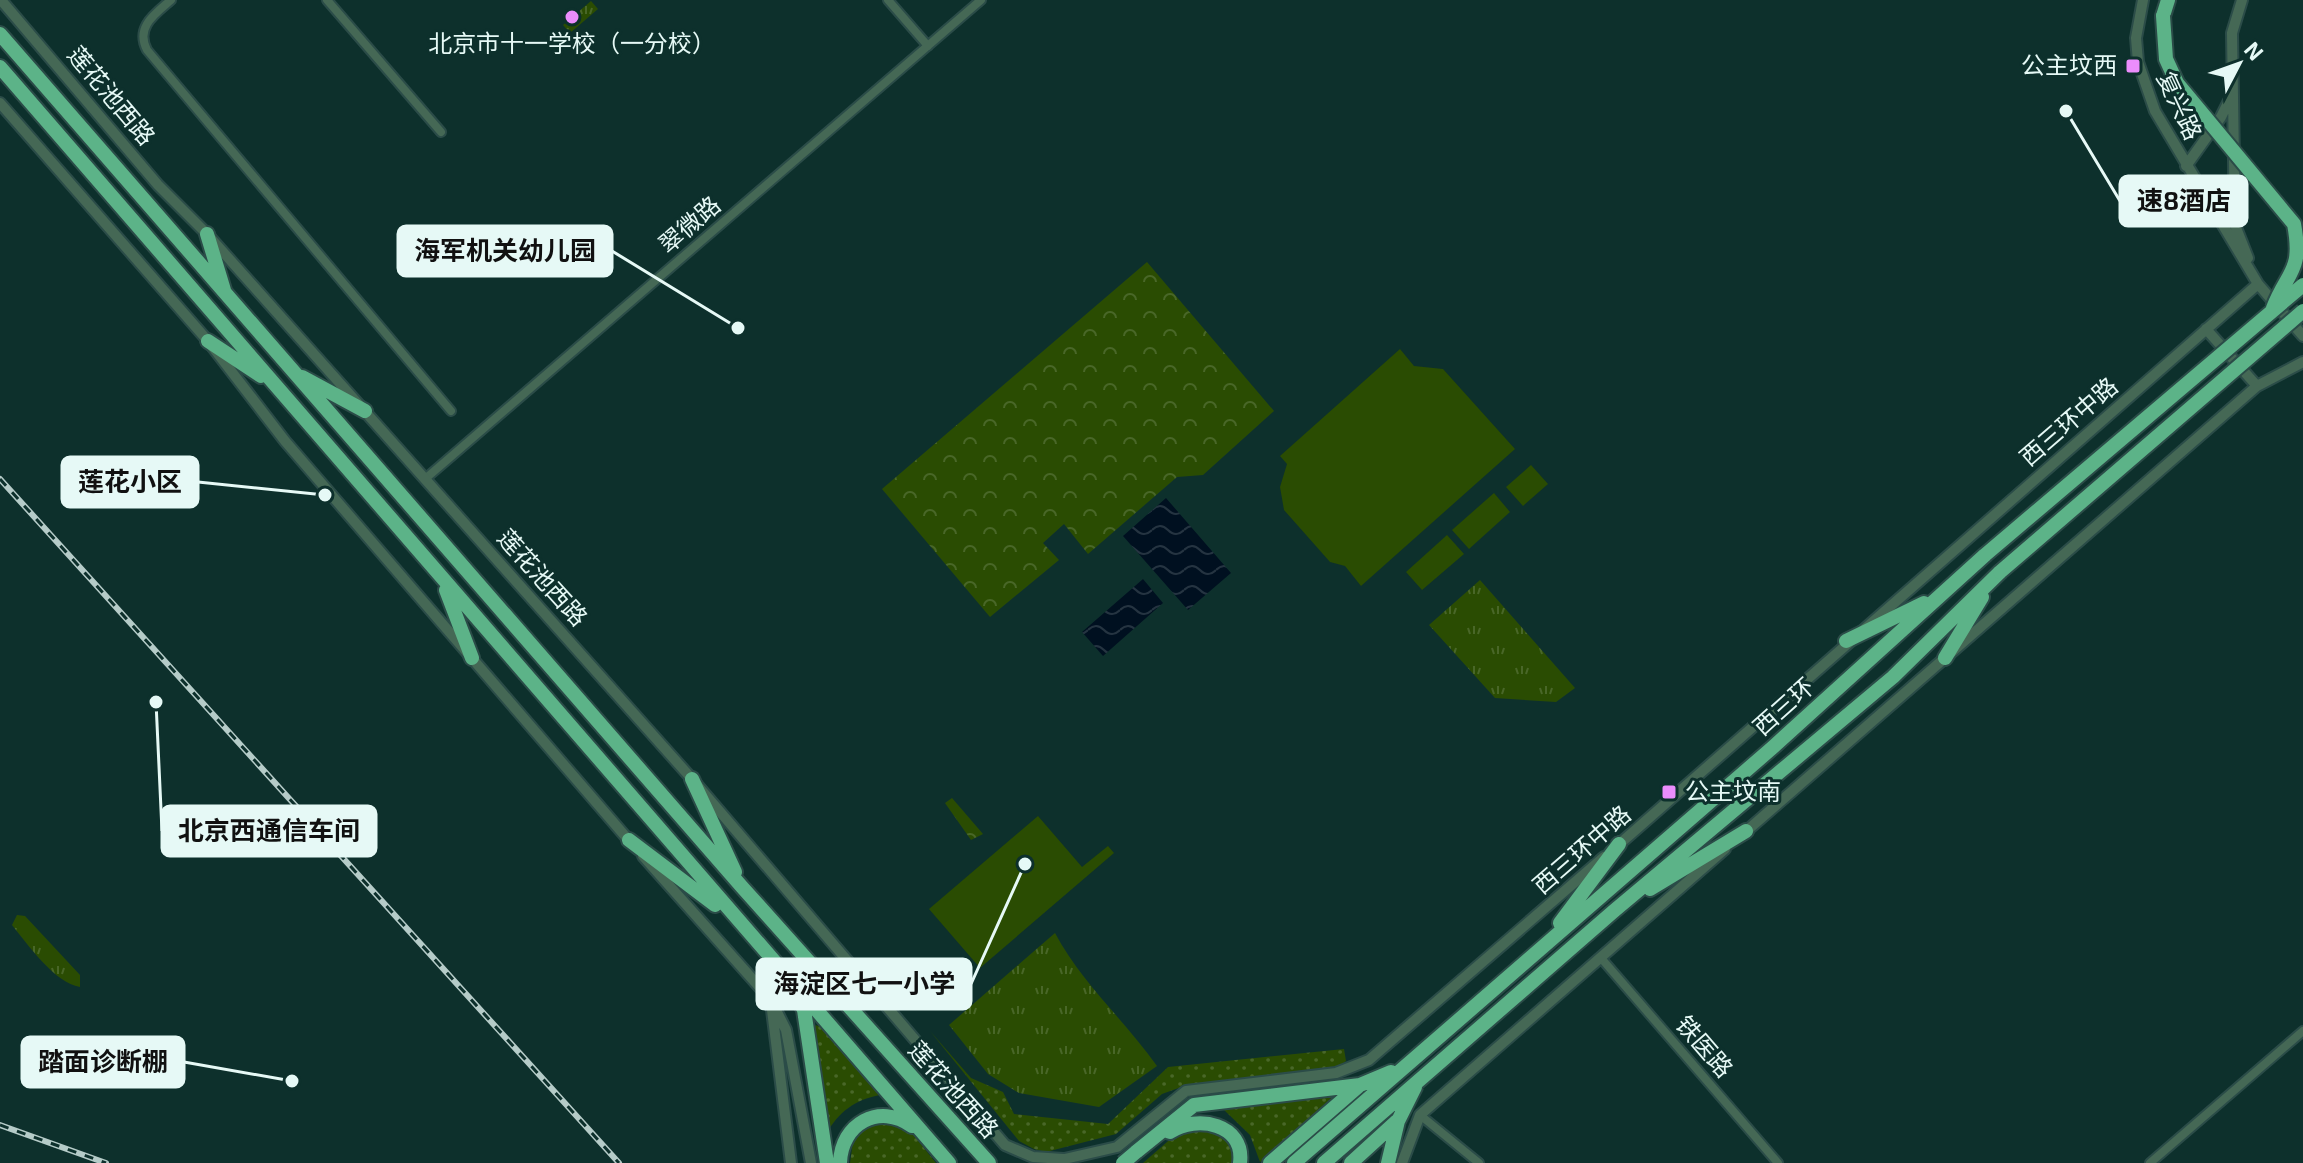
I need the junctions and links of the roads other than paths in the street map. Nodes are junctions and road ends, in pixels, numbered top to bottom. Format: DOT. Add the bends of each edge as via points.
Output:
graph roads {
  1 [pos="1,0"];
  2 [pos="171,0"];
  3 [pos="888,0"];
  4 [pos="981,0"];
  5 [pos="2143,0"];
  6 [pos="2166,0"];
  7 [pos="2242,0"];
  8 [pos="333,2"];
  9 [pos="0,34"];
  10 [pos="928,46"];
  11 [pos="0,67"];
  12 [pos="2232,93"];
  13 [pos="0,103"];
  14 [pos="441,132"];
  15 [pos="2186,166"];
  16 [pos="2298,227"];
  17 [pos="207,234"];
  18 [pos="2258,284"];
  19 [pos="2303,285"];
  20 [pos="225,294"];
  21 [pos="2303,311"];
  22 [pos="2271,313"];
  23 [pos="2303,324"];
  24 [pos="2206,329"];
  25 [pos="2282,329"];
  26 [pos="2303,336"];
  27 [pos="208,341"];
  28 [pos="2303,362"];
  29 [pos="293,372"];
  30 [pos="276,386"];
  31 [pos="2257,386"];
  32 [pos="365,411"];
  33 [pos="451,411"];
  34 [pos="425,479"];
  35 [pos="1997,575"];
  36 [pos="441,578"];
  37 [pos="1939,596"];
  38 [pos="1846,641"];
  39 [pos="472,658"];
  40 [pos="1945,658"];
  41 [pos="692,779"];
  42 [pos="1746,831"];
  43 [pos="629,840"];
  44 [pos="1619,844"];
  45 [pos="742,887"];
  46 [pos="1615,910"];
  47 [pos="738,922"];
  48 [pos="1543,945"];
  49 [pos="1601,958"];
  50 [pos="790,979"];
  51 [pos="771,1000"];
  52 [pos="2303,1031"];
  53 [pos="1403,1068"];
  54 [pos="1419,1080"];
  55 [pos="1360,1085"];
  56 [pos="1420,1115"];
  57 [pos="1398,1121"];
  58 [pos="927,1138"];
  59 [pos="1117,1147"];
  60 [pos="1013,1149"];
  61 [pos="1135,1158"];
  62 [pos="1058,1161"];
  63 [pos="791,1163"];
  64 [pos="811,1163"];
  65 [pos="827,1163"];
  66 [pos="840,1163"];
  67 [pos="949,1163"];
  68 [pos="989,1163"];
  69 [pos="1019,1163"];
  70 [pos="1123,1163"];
  71 [pos="1240,1163"];
  72 [pos="1270,1163"];
  73 [pos="1294,1163"];
  74 [pos="1324,1163"];
  75 [pos="1351,1163"];
  76 [pos="1388,1163"];
  77 [pos="1402,1163"];
  78 [pos="1479,1163"];
  79 [pos="1778,1163"];
  80 [pos="2150,1163"];
  1 -- 17 [label="street, 莲花池西路" via="158,185"];
  2 -- 33 [label="street" via="144,28 147,50"];
  3 -- 10 [label="street"];
  4 -- 10 [label="street, 翠微路"];
  5 -- 15 [label="street, 复兴路" via="2136,38 2141,77"];
  6 -- 16 [label="highway, bridge" via="2166,59 2177,83"];
  7 -- 12 [label="street" via="2234,21"];
  8 -- 14 [label="street"];
  9 -- 20 [label="highway, 莲花池西路"];
  10 -- 34 [label="street, 翠微路"];
  11 -- 30 [label="highway, 莲花池西路"];
  12 -- 15 [label="street"];
  12 -- 18 [label="street" via="2235,225"];
  13 -- 27 [label="street"];
  15 -- 18 [label="street, 复兴路"];
  16 -- 22 [label="highway, bridge" via="2299,269 2279,291"];
  17 -- 20 [label="highway"];
  17 -- 32 [label="street, 莲花池西路"];
  18 -- 24 [label="street, 西三环中路"];
  18 -- 26 [label="street, 复兴路"];
  19 -- 22 [label="highway, 西三环, bridge"];
  20 -- 29 [label="highway, 莲花池西路"];
  21 -- 25 [label="highway, 西三环, bridge"];
  22 -- 37 [label="highway, 西三环, bridge"];
  23 -- 25 [label="highway, bridge"];
  24 -- 31 [label="street"];
  24 -- 38 [label="street, 西三环中路"];
  25 -- 35 [label="highway, 西三环, bridge"];
  27 -- 30 [label="highway"];
  27 -- 39 [label="street" via="285,441"];
  28 -- 31 [label="street"];
  29 -- 32 [label="highway"];
  29 -- 45 [label="highway, 莲花池西路"];
  30 -- 36 [label="highway, 莲花池西路"];
  31 -- 40 [label="street"];
  32 -- 34 [label="street, 莲花池西路"];
  34 -- 41 [label="street, 莲花池西路"];
  35 -- 40 [label="highway"];
  35 -- 46 [label="highway, 西三环" via="1893,677"];
  36 -- 39 [label="highway"];
  36 -- 47 [label="highway, 莲花池西路"];
  37 -- 38 [label="highway"];
  37 -- 48 [label="highway, 西三环"];
  38 -- 44 [label="street, 西三环中路"];
  39 -- 43 [label="street"];
  40 -- 42 [label="street"];
  41 -- 45 [label="highway"];
  41 -- 60 [label="street, 莲花池西路"];
  42 -- 46 [label="highway"];
  42 -- 49 [label="street"];
  43 -- 47 [label="highway"];
  43 -- 51 [label="street"];
  44 -- 48 [label="highway"];
  44 -- 59 [label="street, 西三环中路" via="1369,1060 1336,1073 1186,1091"];
  45 -- 68 [label="highway, 莲花池西路"];
  46 -- 54 [label="highway, 西三环"];
  47 -- 50 [label="highway, 莲花池西路"];
  48 -- 53 [label="highway, 西三环"];
  49 -- 56 [label="street"];
  49 -- 79 [label="street, 铁医路"];
  50 -- 58 [label="highway, 莲花池西路"];
  50 -- 65 [label="highway" via="804,1010"];
  51 -- 63 [label="street"];
  51 -- 64 [label="street" via="786,1030"];
  52 -- 80 [label="street"];
  53 -- 55 [label="highway"];
  53 -- 73 [label="highway, 西三环"];
  54 -- 57 [label="highway"];
  54 -- 74 [label="highway, 西三环"];
  55 -- 61 [label="highway" via="1194,1105"];
  55 -- 72 [label="highway"];
  56 -- 77 [label="street"];
  56 -- 78 [label="street"];
  57 -- 75 [label="highway"];
  57 -- 76 [label="highway"];
  58 -- 66 [label="highway" via="901,1118 877,1116 846,1135"];
  58 -- 67 [label="highway, 莲花池西路"];
  59 -- 61 [label="street"];
  59 -- 62 [label="street, 西三环中路"];
  60 -- 62 [label="street, 莲花池西路"];
  60 -- 69 [label="street"];
  61 -- 70 [label="highway, bridge"];
  61 -- 71 [label="highway" via="1183,1123 1198,1120 1231,1136"];
}
